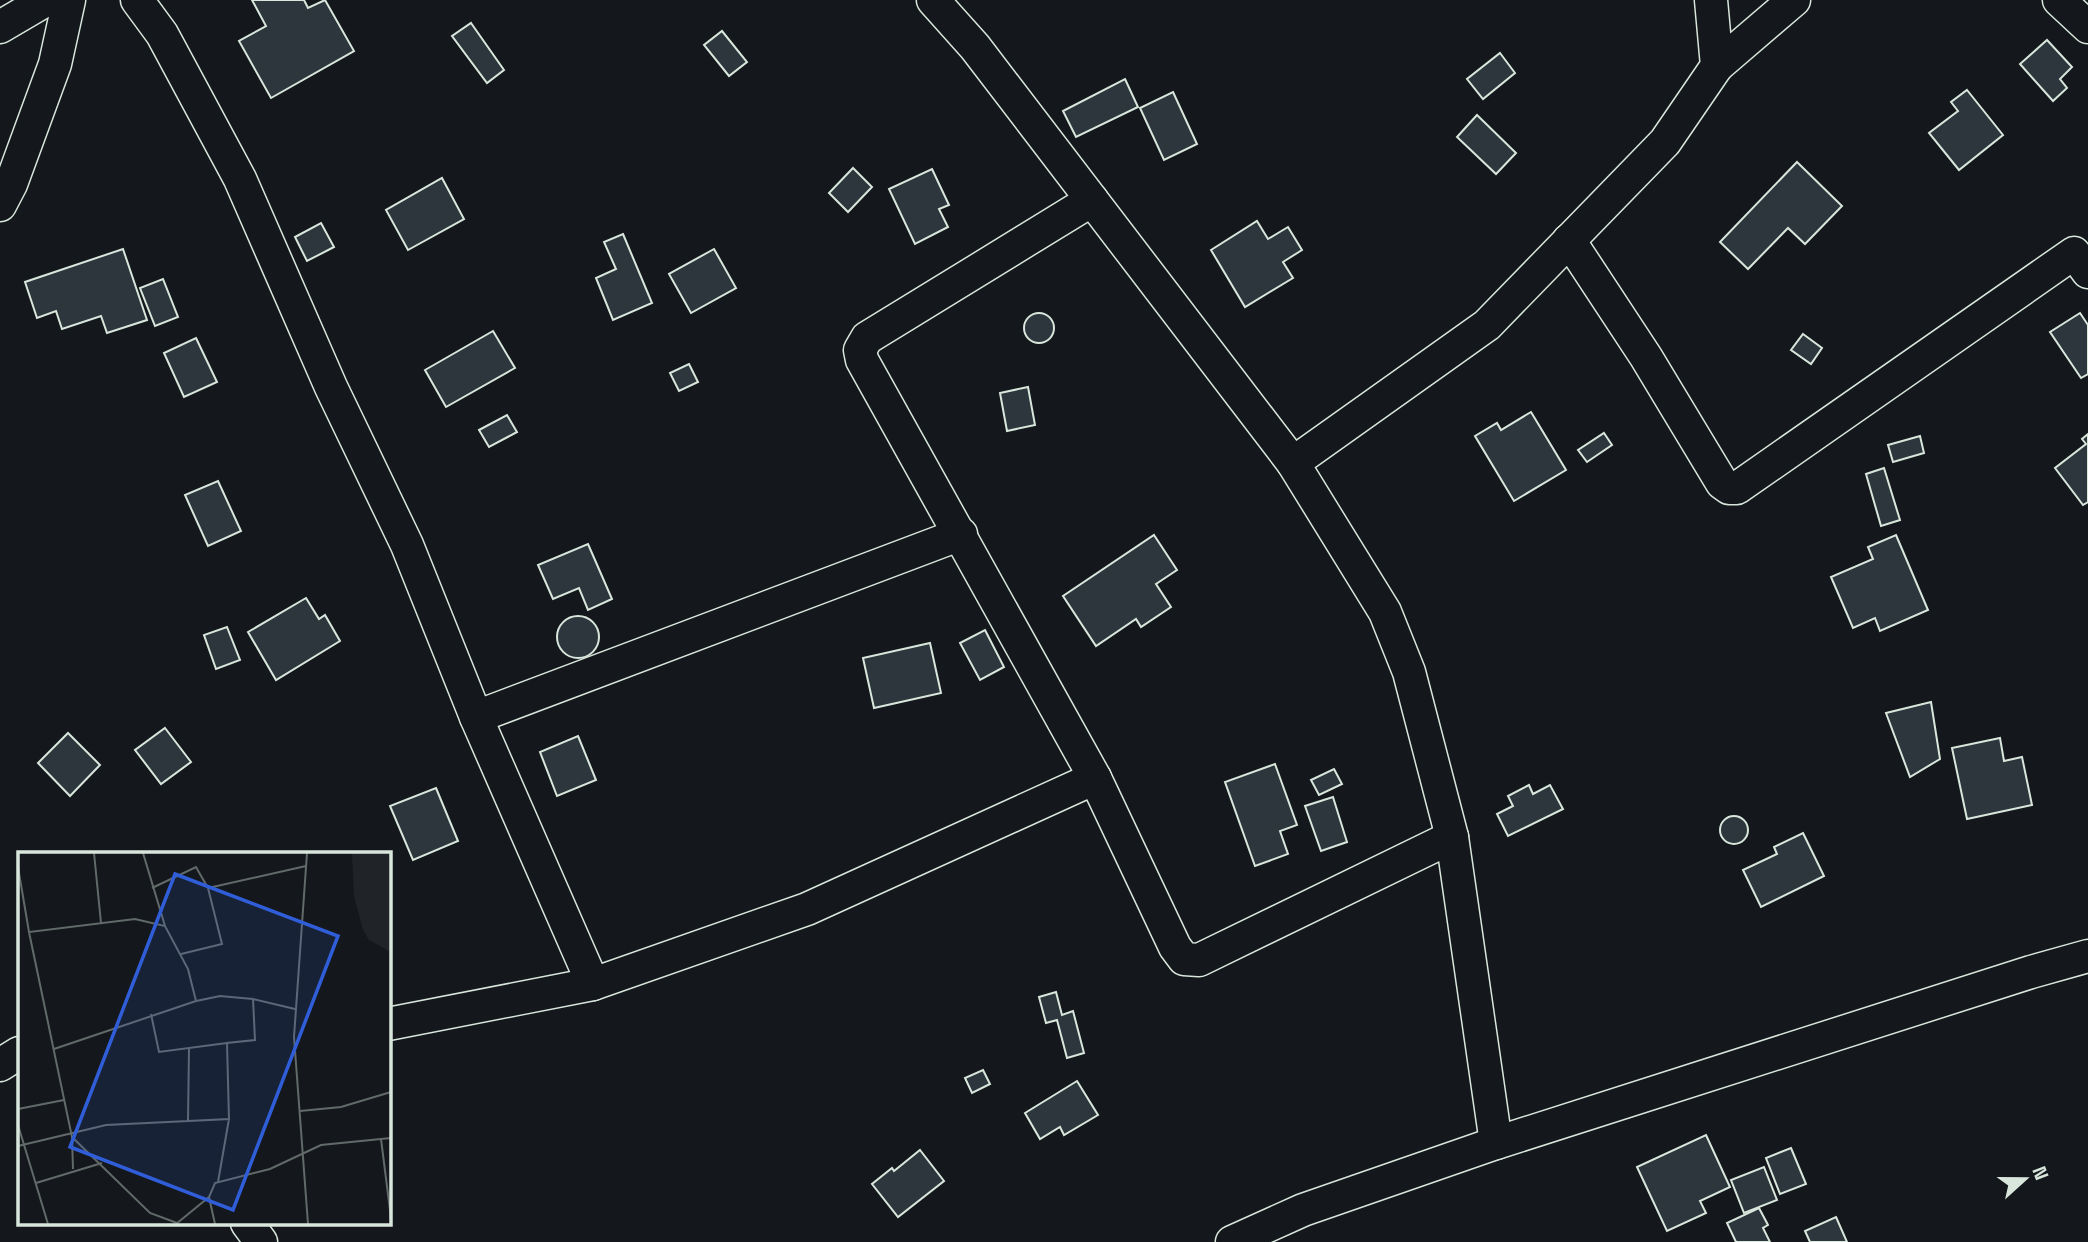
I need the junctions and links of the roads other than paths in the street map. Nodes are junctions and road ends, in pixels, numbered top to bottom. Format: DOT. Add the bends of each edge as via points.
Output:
graph roads {
  1 [pos="46,0"];
  2 [pos="69,0"];
  3 [pos="137,0"];
  4 [pos="933,0"];
  5 [pos="1711,0"];
  6 [pos="1794,0"];
  7 [pos="2059,0"];
  8 [pos="0,27"];
  9 [pos="2088,27"];
  10 [pos="1717,66"];
  11 [pos="1092,200"];
  12 [pos="0,205"];
  13 [pos="1569,240"];
  14 [pos="2083,254"];
  15 [pos="1293,463"];
  16 [pos="961,534"];
  17 [pos="476,717"];
  18 [pos="1095,778"];
  19 [pos="1451,838"];
  20 [pos="2088,956"];
  21 [pos="593,984"];
  22 [pos="390,1024"];
  23 [pos="0,1040"];
  24 [pos="18,1051"];
  25 [pos="18,1053"];
  26 [pos="0,1065"];
  27 [pos="1496,1143"];
  28 [pos="248,1224"];
  29 [pos="261,1242"];
  30 [pos="1232,1242"];
  1 -- 8 [label="street"];
  2 -- 12 [label="street" via="55,64"];
  3 -- 17 [label="street" via="162,34 240,179 331,387 407,545"];
  4 -- 11 [label="street" via="975,47"];
  5 -- 10 [label="street"];
  6 -- 10 [label="street"];
  7 -- 9 [label="street"];
  10 -- 13 [label="street" via="1665,142"];
  11 -- 15 [label="street"];
  11 -- 16 [label="street" via="867,338 860,350"];
  13 -- 14 [label="street" via="1729,488 1737,488"];
  13 -- 15 [label="street" via="1487,324"];
  15 -- 19 [label="street" via="1385,612 1409,672"];
  16 -- 17 [label="street"];
  16 -- 18 [label="street"];
  17 -- 21 [label="street"];
  18 -- 19 [label="street" via="1184,959 1199,960"];
  18 -- 21 [label="street" via="807,909"];
  19 -- 27 [label="street"];
  20 -- 27 [label="street"];
  21 -- 22 [label="street"];
  23 -- 24 [label="street"];
  25 -- 26 [label="street"];
  27 -- 30 [label="street" via="1303,1210"];
  28 -- 29 [label="street"];
}
